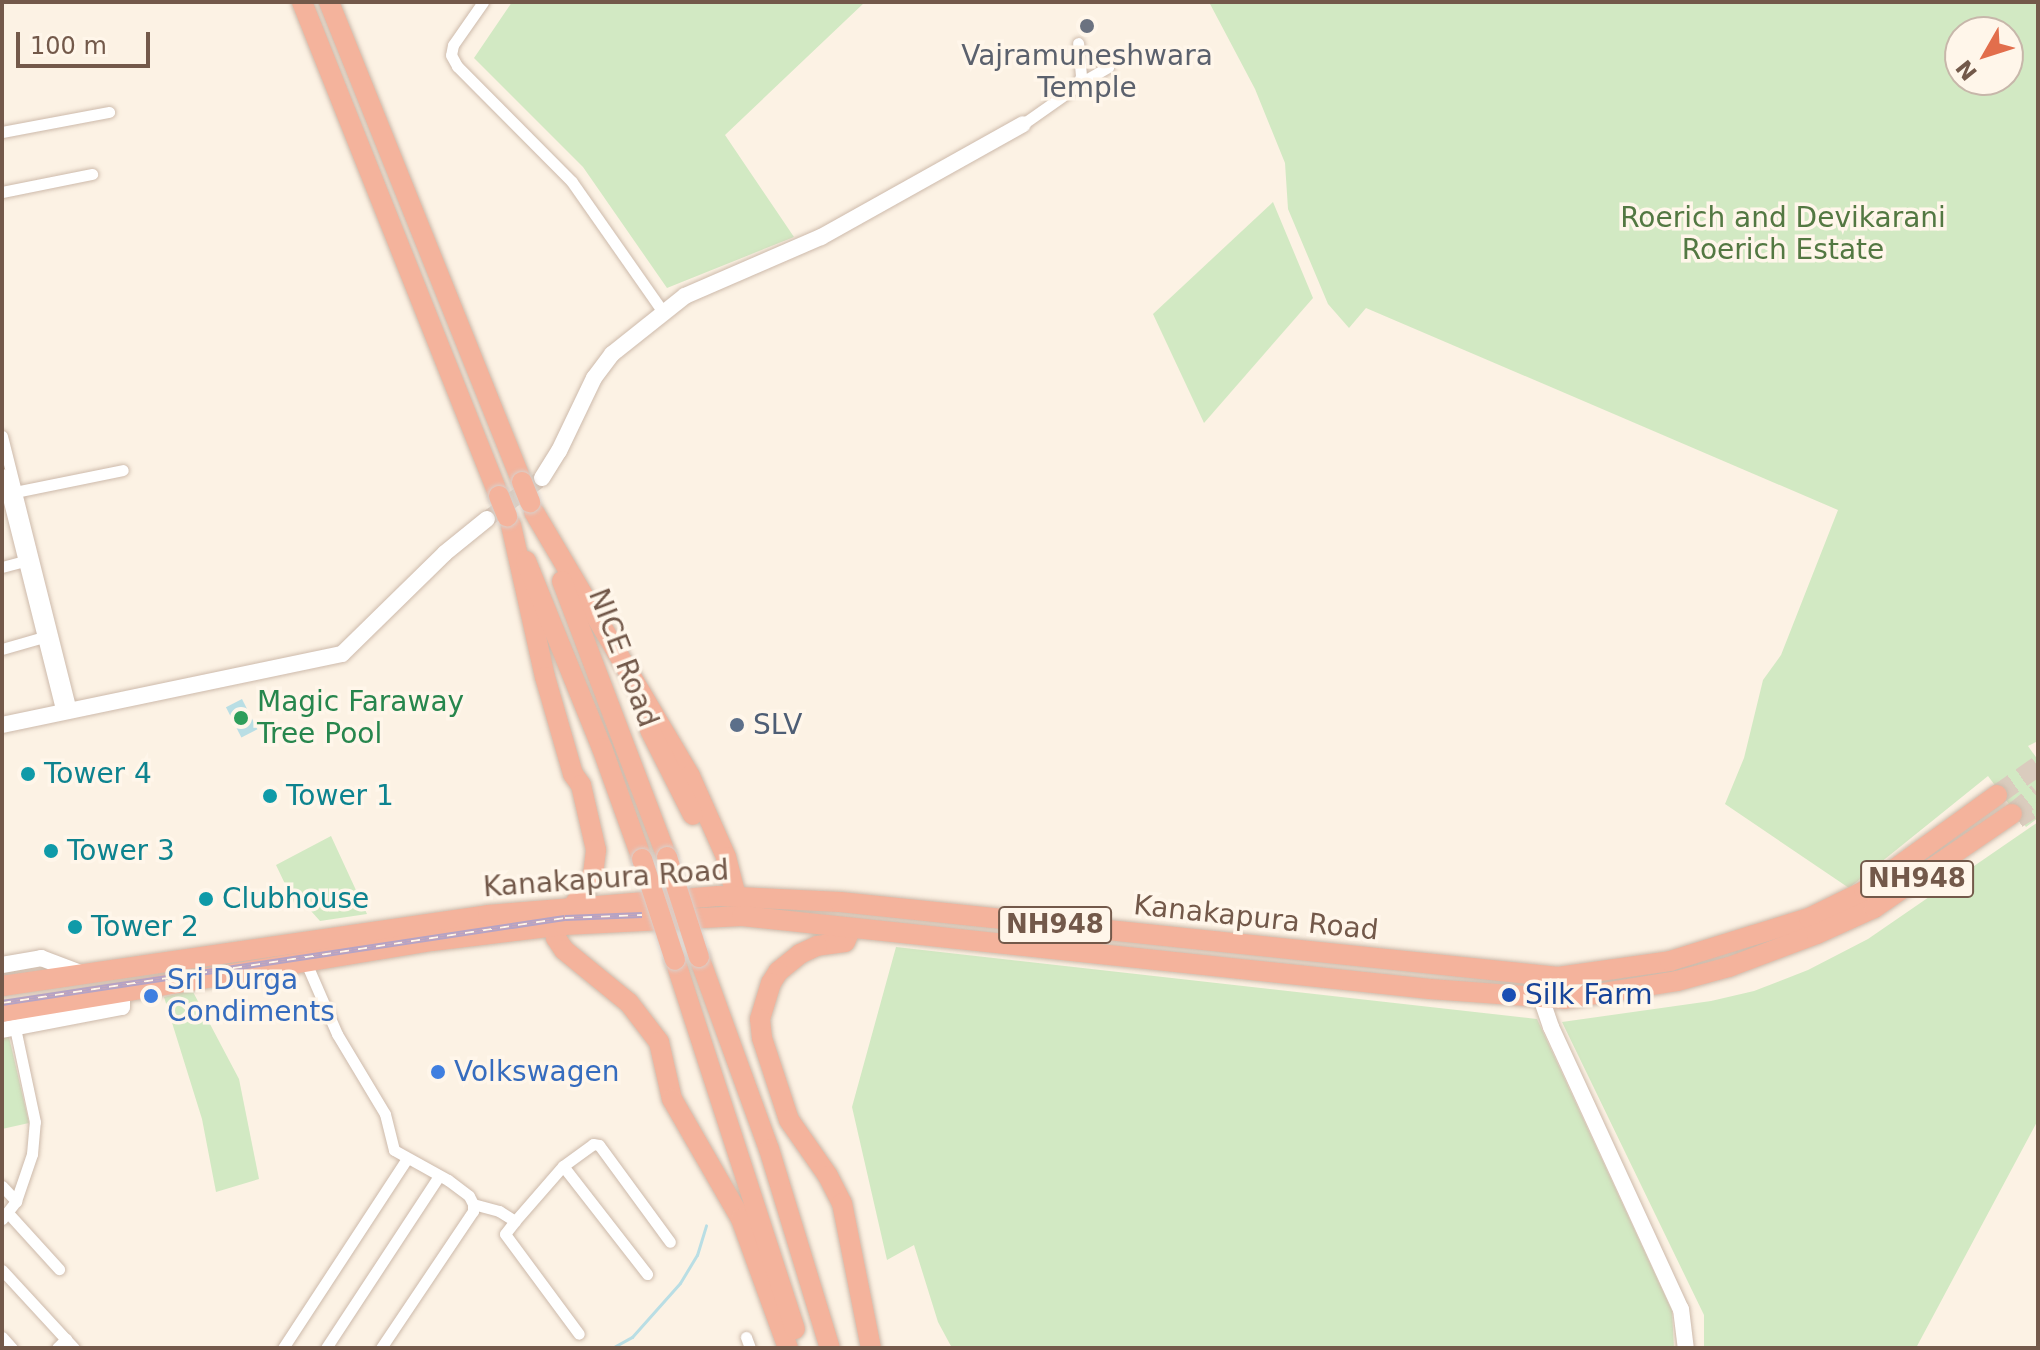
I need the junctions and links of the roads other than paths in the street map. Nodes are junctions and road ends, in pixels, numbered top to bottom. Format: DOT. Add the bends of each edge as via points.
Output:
graph roads {
  1 [pos="302,2"];
  2 [pos="329,2"];
  3 [pos="483,2"];
  4 [pos="1078,43"];
  5 [pos="1108,67"];
  6 [pos="1077,86"];
  7 [pos="109,112"];
  8 [pos="1023,124"];
  9 [pos="2,132"];
  10 [pos="92,174"];
  11 [pos="2,192"];
  12 [pos="663,312"];
  13 [pos="2,436"];
  14 [pos="123,470"];
  15 [pos="2,474"];
  16 [pos="532,480"];
  17 [pos="8,493"];
  18 [pos="532,507"];
  19 [pos="502,520"];
  20 [pos="28,560"];
  21 [pos="2,567"];
  22 [pos="47,636"];
  23 [pos="2,649"];
  24 [pos="66,712"];
  25 [pos="2,725"];
  26 [pos="1997,795"];
  27 [pos="2015,817"];
  28 [pos="736,896"];
  29 [pos="572,905"];
  30 [pos="962,916"];
  31 [pos="547,927"];
  32 [pos="851,928"];
  33 [pos="961,939"];
  34 [pos="299,942"];
  35 [pos="305,962"];
  36 [pos="2,965"];
  37 [pos="85,973"];
  38 [pos="2,986"];
  39 [pos="1538,986"];
  40 [pos="6,1023"];
  41 [pos="406,1160"];
  42 [pos="563,1166"];
  43 [pos="439,1176"];
  44 [pos="2,1186"];
  45 [pos="16,1201"];
  46 [pos="473,1204"];
  47 [pos="5,1216"];
  48 [pos="515,1221"];
  49 [pos="670,1242"];
  50 [pos="59,1269"];
  51 [pos="2,1270"];
  52 [pos="647,1274"];
  53 [pos="579,1334"];
  54 [pos="2,1337"];
  55 [pos="66,1345"];
  56 [pos="12,1348"];
  57 [pos="283,1348"];
  58 [pos="326,1348"];
  59 [pos="381,1348"];
  60 [pos="788,1348"];
  61 [pos="800,1348"];
  62 [pos="830,1348"];
  63 [pos="871,1348"];
  64 [pos="1686,1348"];
  1 -- 19 [label="highway, NICE Road, bridge" via="499,496"];
  2 -- 16 [label="highway, NICE Road"];
  3 -- 12 [label="street" via="453,45 457,66 572,182"];
  4 -- 6 [label="street"];
  5 -- 6 [label="street"];
  6 -- 8 [label="street"];
  7 -- 9 [label="street"];
  8 -- 12 [label="street" via="821,237 685,296"];
  10 -- 11 [label="street"];
  12 -- 16 [label="street" via="612,354"];
  13 -- 17 [label="street"];
  14 -- 17 [label="street"];
  15 -- 17 [label="street"];
  16 -- 18 [label="highway, NICE Road, bridge"];
  17 -- 20 [label="street"];
  18 -- 28 [label="highway" via="690,776 726,857"];
  18 -- 62 [label="highway, NICE Road, bridge" via="667,857 769,1149"];
  19 -- 24 [label="street" via="445,553 342,654"];
  19 -- 29 [label="highway" via="596,850 584,892"];
  19 -- 61 [label="highway, NICE Road, bridge" via="602,748 642,859"];
  20 -- 21 [label="street"];
  20 -- 22 [label="street"];
  22 -- 23 [label="street"];
  22 -- 24 [label="street"];
  24 -- 25 [label="street"];
  26 -- 39 [label="highway, Kanakapura Road / NH948" via="1864,891 1809,918 1670,961 1558,977"];
  27 -- 39 [label="highway, Kanakapura Road / NH948" via="1840,925 1729,967 1565,999"];
  28 -- 29 [label="highway, Kanakapura Road / NH948"];
  28 -- 30 [label="highway, Kanakapura Road / NH948"];
  29 -- 31 [label="highway"];
  29 -- 34 [label="highway, Kanakapura Road"];
  30 -- 33 [label="highway"];
  30 -- 39 [label="highway, Kanakapura Road / NH948"];
  31 -- 32 [label="highway, Kanakapura Road / NH948" via="742,916"];
  31 -- 35 [label="highway, Kanakapura Road"];
  31 -- 60 [label="highway" via="564,950 616,989 659,1042 672,1099 741,1219"];
  32 -- 33 [label="highway, Kanakapura Road / NH948"];
  32 -- 63 [label="highway" via="845,942 817,946 778,972 760,1019 789,1120 842,1203"];
  33 -- 39 [label="highway, Kanakapura Road / NH948" via="1430,989"];
  34 -- 35 [label="street"];
  34 -- 37 [label="highway, Kanakapura Road"];
  35 -- 40 [label="highway, Kanakapura Road" via="122,993"];
  35 -- 41 [label="street" via="337,1034 385,1114 394,1150"];
  36 -- 37 [label="street, Kanakapura Road" via="41,958"];
  37 -- 38 [label="highway, Kanakapura Road"];
  39 -- 64 [label="street" via="1681,1309"];
  40 -- 45 [label="street" via="35,1122 32,1154"];
  41 -- 43 [label="street"];
  41 -- 57 [label="street"];
  42 -- 48 [label="street"];
  42 -- 49 [label="street" via="599,1145"];
  42 -- 52 [label="street"];
  43 -- 46 [label="street"];
  43 -- 58 [label="street"];
  44 -- 45 [label="street"];
  45 -- 47 [label="street"];
  46 -- 48 [label="street"];
  46 -- 59 [label="street"];
  47 -- 50 [label="street"];
  48 -- 53 [label="street" via="505,1234"];
  51 -- 55 [label="street"];
  54 -- 56 [label="street"];
}
